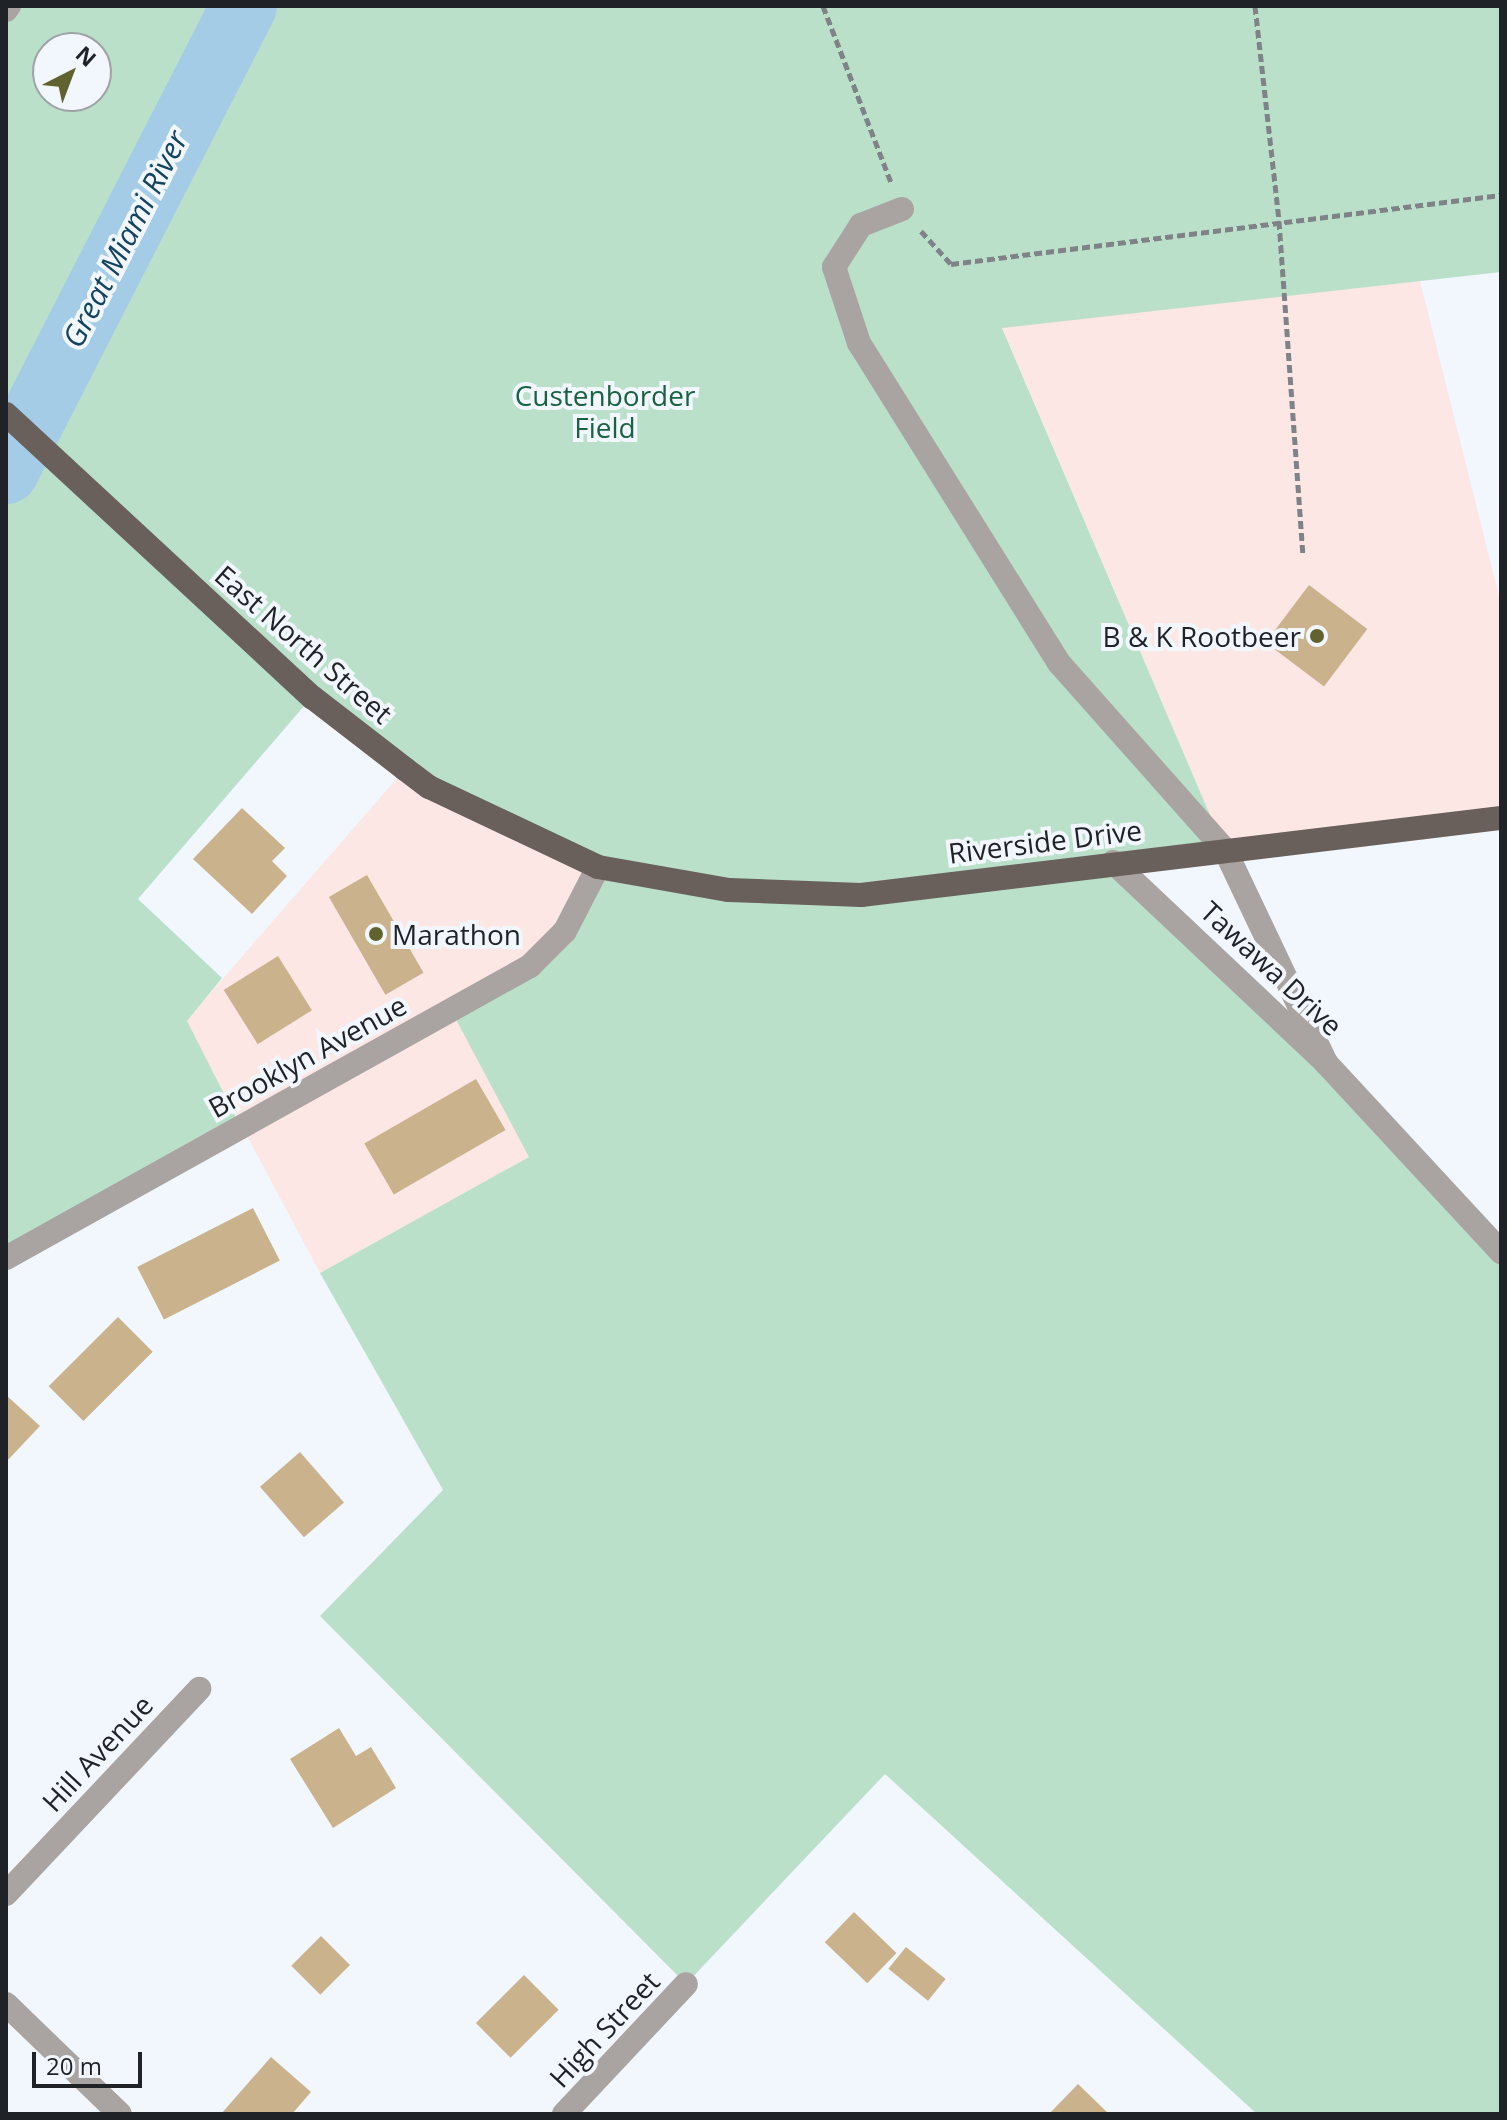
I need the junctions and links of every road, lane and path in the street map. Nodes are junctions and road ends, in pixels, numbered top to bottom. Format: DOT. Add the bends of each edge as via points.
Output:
graph roads {
  1 [pos="823,6"];
  2 [pos="1255,6"];
  3 [pos="1501,195"];
  4 [pos="902,209"];
  5 [pos="1279,221"];
  6 [pos="6,414"];
  7 [pos="1303,555"];
  8 [pos="1501,818"];
  9 [pos="1225,850"];
  10 [pos="1113,862"];
  11 [pos="598,867"];
  12 [pos="1326,1063"];
  13 [pos="1501,1252"];
  14 [pos="6,1258"];
  15 [pos="199,1689"];
  16 [pos="6,1894"];
  17 [pos="686,1984"];
  18 [pos="6,2004"];
  19 [pos="120,2114"];
  20 [pos="564,2114"];
  1 -- 4 [label="path"];
  2 -- 5 [label="path"];
  3 -- 5 [label="path"];
  4 -- 5 [label="path" via="951,264"];
  4 -- 9 [label="street, Tawawa Drive" via="861,225 834,267 859,343 1059,663"];
  5 -- 7 [label="path"];
  6 -- 11 [label="main road, East North Street" via="312,697 429,787"];
  8 -- 9 [label="main road, Riverside Drive"];
  9 -- 10 [label="main road, Riverside Drive"];
  9 -- 12 [label="street, Tawawa Drive"];
  10 -- 11 [label="main road, Riverside Drive" via="861,895 729,890"];
  10 -- 12 [label="street, Tawawa Drive"];
  11 -- 14 [label="street, Brooklyn Avenue" via="565,931 530,966"];
  12 -- 13 [label="street"];
  15 -- 16 [label="street, Hill Avenue"];
  17 -- 20 [label="street, High Street"];
  18 -- 19 [label="street"];
}
